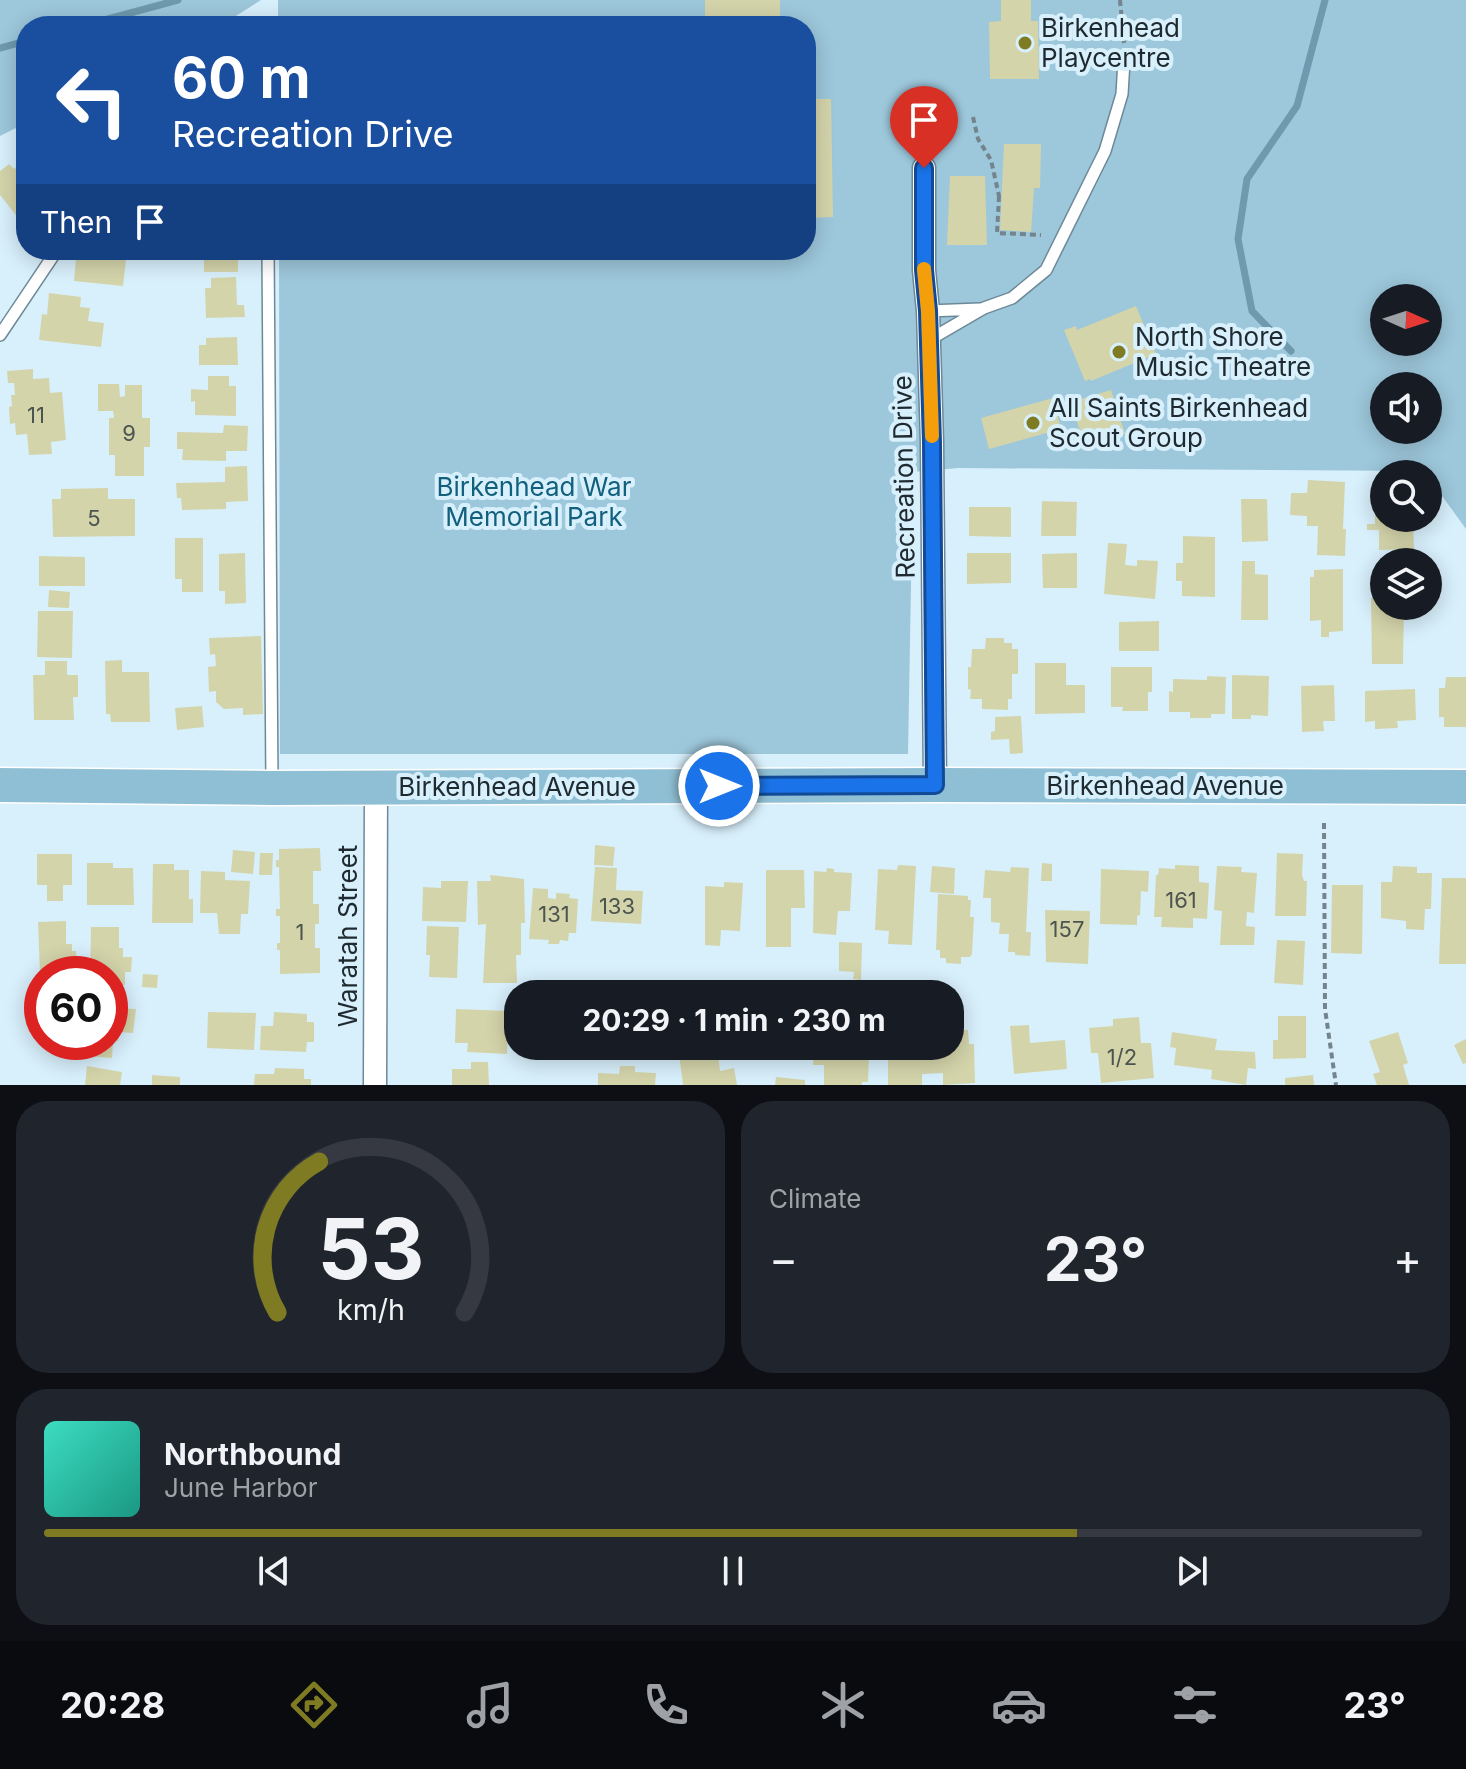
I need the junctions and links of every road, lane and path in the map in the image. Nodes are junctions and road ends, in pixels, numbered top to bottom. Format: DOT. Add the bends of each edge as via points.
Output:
graph roads {
  1 [pos="1120,0"];
  2 [pos="1124,61"];
  3 [pos="973,117"];
  4 [pos="924,168"];
  5 [pos="1041,235"];
  6 [pos="50,260"];
  7 [pos="268,260"];
  8 [pos="984,308"];
  9 [pos="928,311"];
  10 [pos="0,335"];
  11 [pos="929,340"];
  12 [pos="0,785"];
  13 [pos="935,785"];
  14 [pos="1466,787"];
  15 [pos="272,788"];
  16 [pos="376,788"];
  17 [pos="1324,823"];
  18 [pos="375,1085"];
  19 [pos="1336,1085"];
  1 -- 2 [label="path"];
  2 -- 8 [label="lane" via="1122,94 1105,151 1046,270 1012,298"];
  3 -- 5 [label="path" via="1000,196 997,233"];
  4 -- 9 [label="street, Recreation Drive"];
  6 -- 10 [label="lane"];
  7 -- 15 [label="lane"];
  8 -- 9 [label="lane"];
  8 -- 11 [label="lane"];
  9 -- 11 [label="street, Recreation Drive"];
  11 -- 13 [label="street, Recreation Drive"];
  12 -- 15 [label="main road, Birkenhead Avenue"];
  13 -- 14 [label="main road, Birkenhead Avenue"];
  13 -- 16 [label="main road, Birkenhead Avenue"];
  15 -- 16 [label="main road, Birkenhead Avenue"];
  16 -- 18 [label="street, Waratah Street"];
  17 -- 19 [label="path" via="1325,1009"];
}
